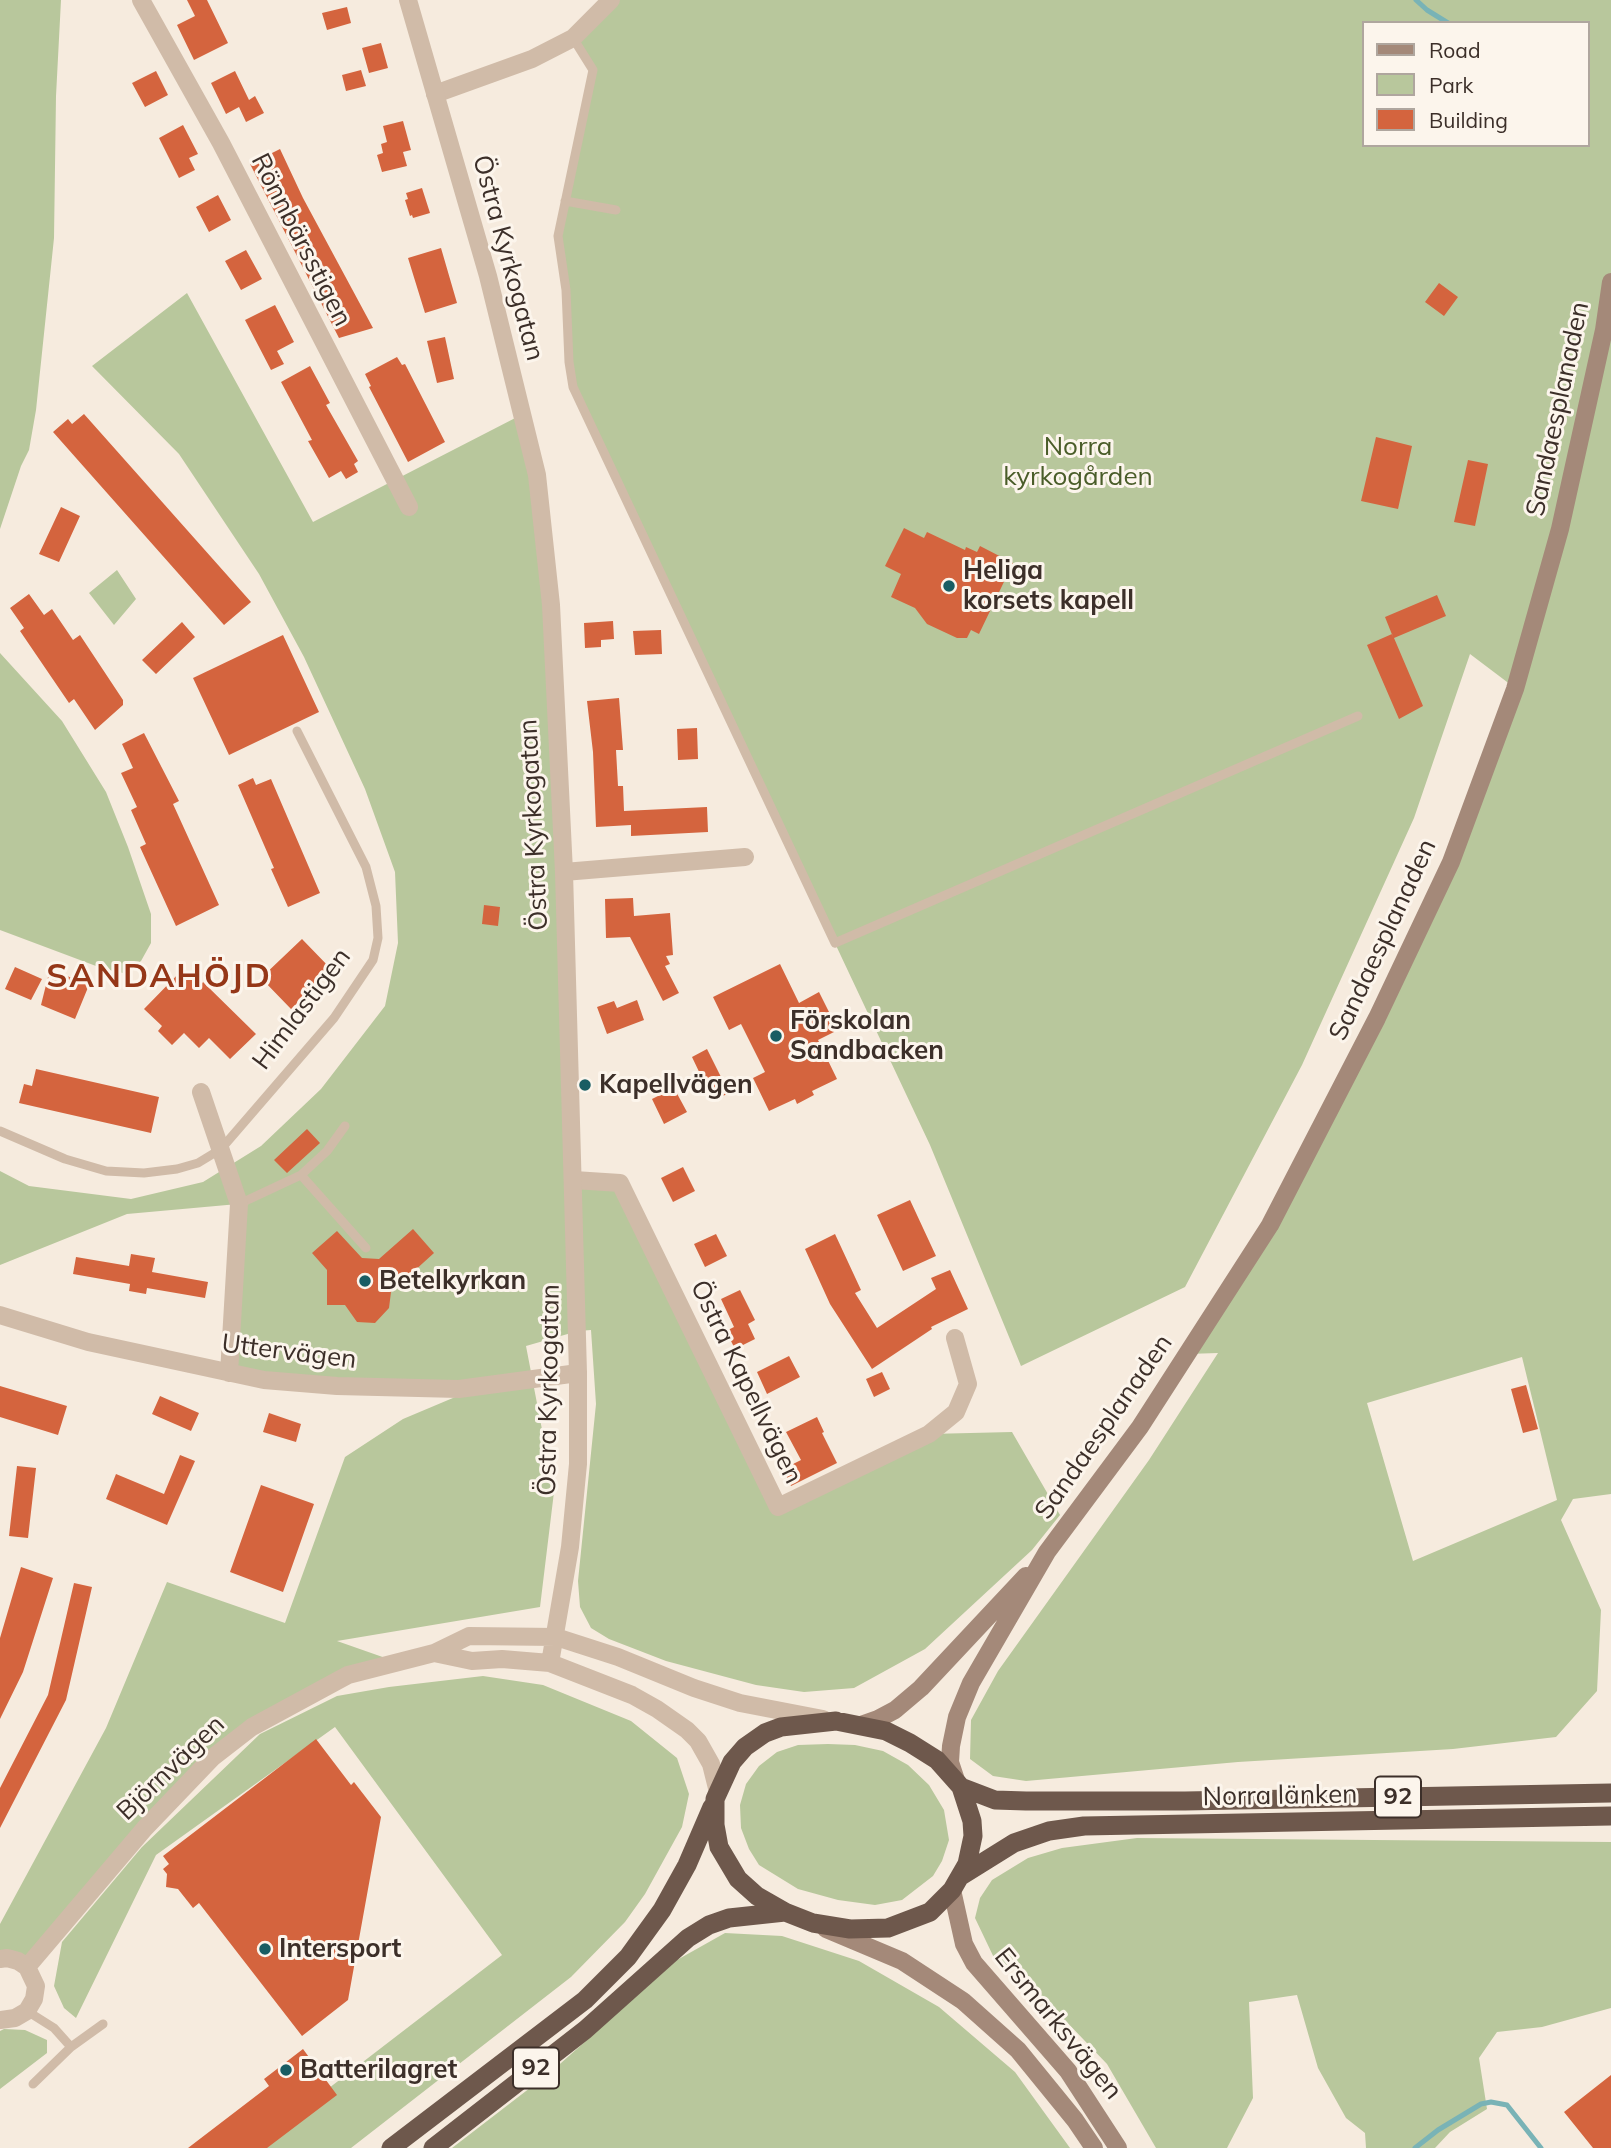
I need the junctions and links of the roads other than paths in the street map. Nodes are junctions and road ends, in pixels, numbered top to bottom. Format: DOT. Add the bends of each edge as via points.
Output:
graph roads {
  1 [pos="141,0"];
  2 [pos="408,0"];
  3 [pos="611,0"];
  4 [pos="573,38"];
  5 [pos="435,94"];
  6 [pos="565,201"];
  7 [pos="616,210"];
  8 [pos="1611,282"];
  9 [pos="409,507"];
  10 [pos="1358,716"];
  11 [pos="297,731"];
  12 [pos="745,857"];
  13 [pos="564,872"];
  14 [pos="201,1093"];
  15 [pos="345,1126"];
  16 [pos="0,1131"];
  17 [pos="221,1149"];
  18 [pos="301,1175"];
  19 [pos="574,1180"];
  20 [pos="239,1204"];
  21 [pos="366,1248"];
  22 [pos="0,1315"];
  23 [pos="955,1338"];
  24 [pos="229,1373"];
  25 [pos="578,1373"];
  26 [pos="1047,1552"];
  27 [pos="556,1637"];
  28 [pos="434,1653"];
  29 [pos="550,1663"];
  30 [pos="836,1721"];
  31 [pos="861,1725"];
  32 [pos="958,1784"];
  33 [pos="1611,1793"];
  34 [pos="717,1795"];
  35 [pos="1611,1816"];
  36 [pos="957,1883"];
  37 [pos="785,1912"];
  38 [pos="813,1923"];
  39 [pos="0,1959"];
  40 [pos="27,1967"];
  41 [pos="27,2011"];
  42 [pos="0,2020"];
  43 [pos="103,2024"];
  44 [pos="71,2047"];
  45 [pos="33,2084"];
  46 [pos="391,2148"];
  47 [pos="433,2148"];
  48 [pos="1094,2148"];
  49 [pos="1118,2148"];
  1 -- 9 [label="street, Rönnbärsstigen" via="221,143"];
  2 -- 5 [label="street, Östra Kyrkogatan"];
  3 -- 4 [label="street"];
  4 -- 5 [label="street" via="532,59"];
  4 -- 6 [label="lane" via="593,70"];
  5 -- 13 [label="street, Östra Kyrkogatan" via="488,276 537,475 551,605"];
  6 -- 7 [label="lane"];
  6 -- 10 [label="lane" via="558,236 573,387 835,943"];
  8 -- 26 [label="main road, Sandaesplanaden" via="1560,529 1515,689 1451,862 1270,1225 1140,1427"];
  11 -- 17 [label="lane, Himlastigen" via="366,867 378,938 373,960 334,1018"];
  12 -- 13 [label="street"];
  13 -- 19 [label="street, Östra Kyrkogatan"];
  14 -- 17 [label="street"];
  15 -- 18 [label="lane"];
  16 -- 17 [label="lane, Himlastigen" via="65,1160 106,1171 177,1169"];
  17 -- 20 [label="street"];
  18 -- 20 [label="lane"];
  18 -- 21 [label="lane"];
  19 -- 23 [label="street, Östra Kapellvägen" via="620,1183 778,1507 929,1434 956,1412 968,1384"];
  19 -- 25 [label="street, Östra Kyrkogatan"];
  20 -- 24 [label="street"];
  22 -- 24 [label="street, Uttervägen" via="88,1342"];
  24 -- 25 [label="street, Uttervägen" via="264,1380 413,1390 459,1389"];
  25 -- 27 [label="street, Östra Kyrkogatan" via="578,1464"];
  26 -- 31 [label="main road, Sandaesplanaden" via="921,1688 895,1710"];
  26 -- 32 [label="main road, Sandaesplanaden" via="971,1683 957,1717 950,1762"];
  27 -- 28 [label="street, Björnvägen" via="469,1636"];
  27 -- 29 [label="street, Östra Kyrkogatan"];
  27 -- 30 [label="street, Björnvägen" via="740,1703"];
  28 -- 29 [label="street, Björnvägen" via="472,1661"];
  28 -- 40 [label="street, Björnvägen" via="348,1675 252,1727 212,1758 145,1828"];
  29 -- 34 [label="street, Björnvägen" via="632,1695 687,1730 706,1752"];
  30 -- 31 [label="highway"];
  30 -- 34 [label="highway" via="801,1723 765,1733 732,1762"];
  31 -- 32 [label="highway" via="910,1742 937,1760"];
  32 -- 33 [label="highway, Norra länken / 92" via="995,1800 1026,1801"];
  32 -- 36 [label="highway" via="973,1836"];
  34 -- 37 [label="highway" via="715,1825 727,1865 757,1896"];
  34 -- 46 [label="highway, 92" via="687,1865 628,1957 585,2000"];
  35 -- 36 [label="highway, Norra länken / 92" via="1084,1826 1014,1843"];
  36 -- 38 [label="highway" via="930,1912 888,1928 850,1929"];
  36 -- 49 [label="main road, Ersmarksvägen" via="964,1944 974,1963 1068,2071"];
  37 -- 38 [label="highway"];
  37 -- 47 [label="highway, 92" via="729,1918 688,1938 585,2030"];
  38 -- 48 [label="main road, Ersmarksvägen" via="902,1961 963,2001 1018,2050"];
  39 -- 40 [label="street"];
  40 -- 41 [label="street" via="36,1986"];
  41 -- 42 [label="street"];
  41 -- 44 [label="lane" via="54,2028"];
  43 -- 44 [label="lane"];
  44 -- 45 [label="lane"];
}
